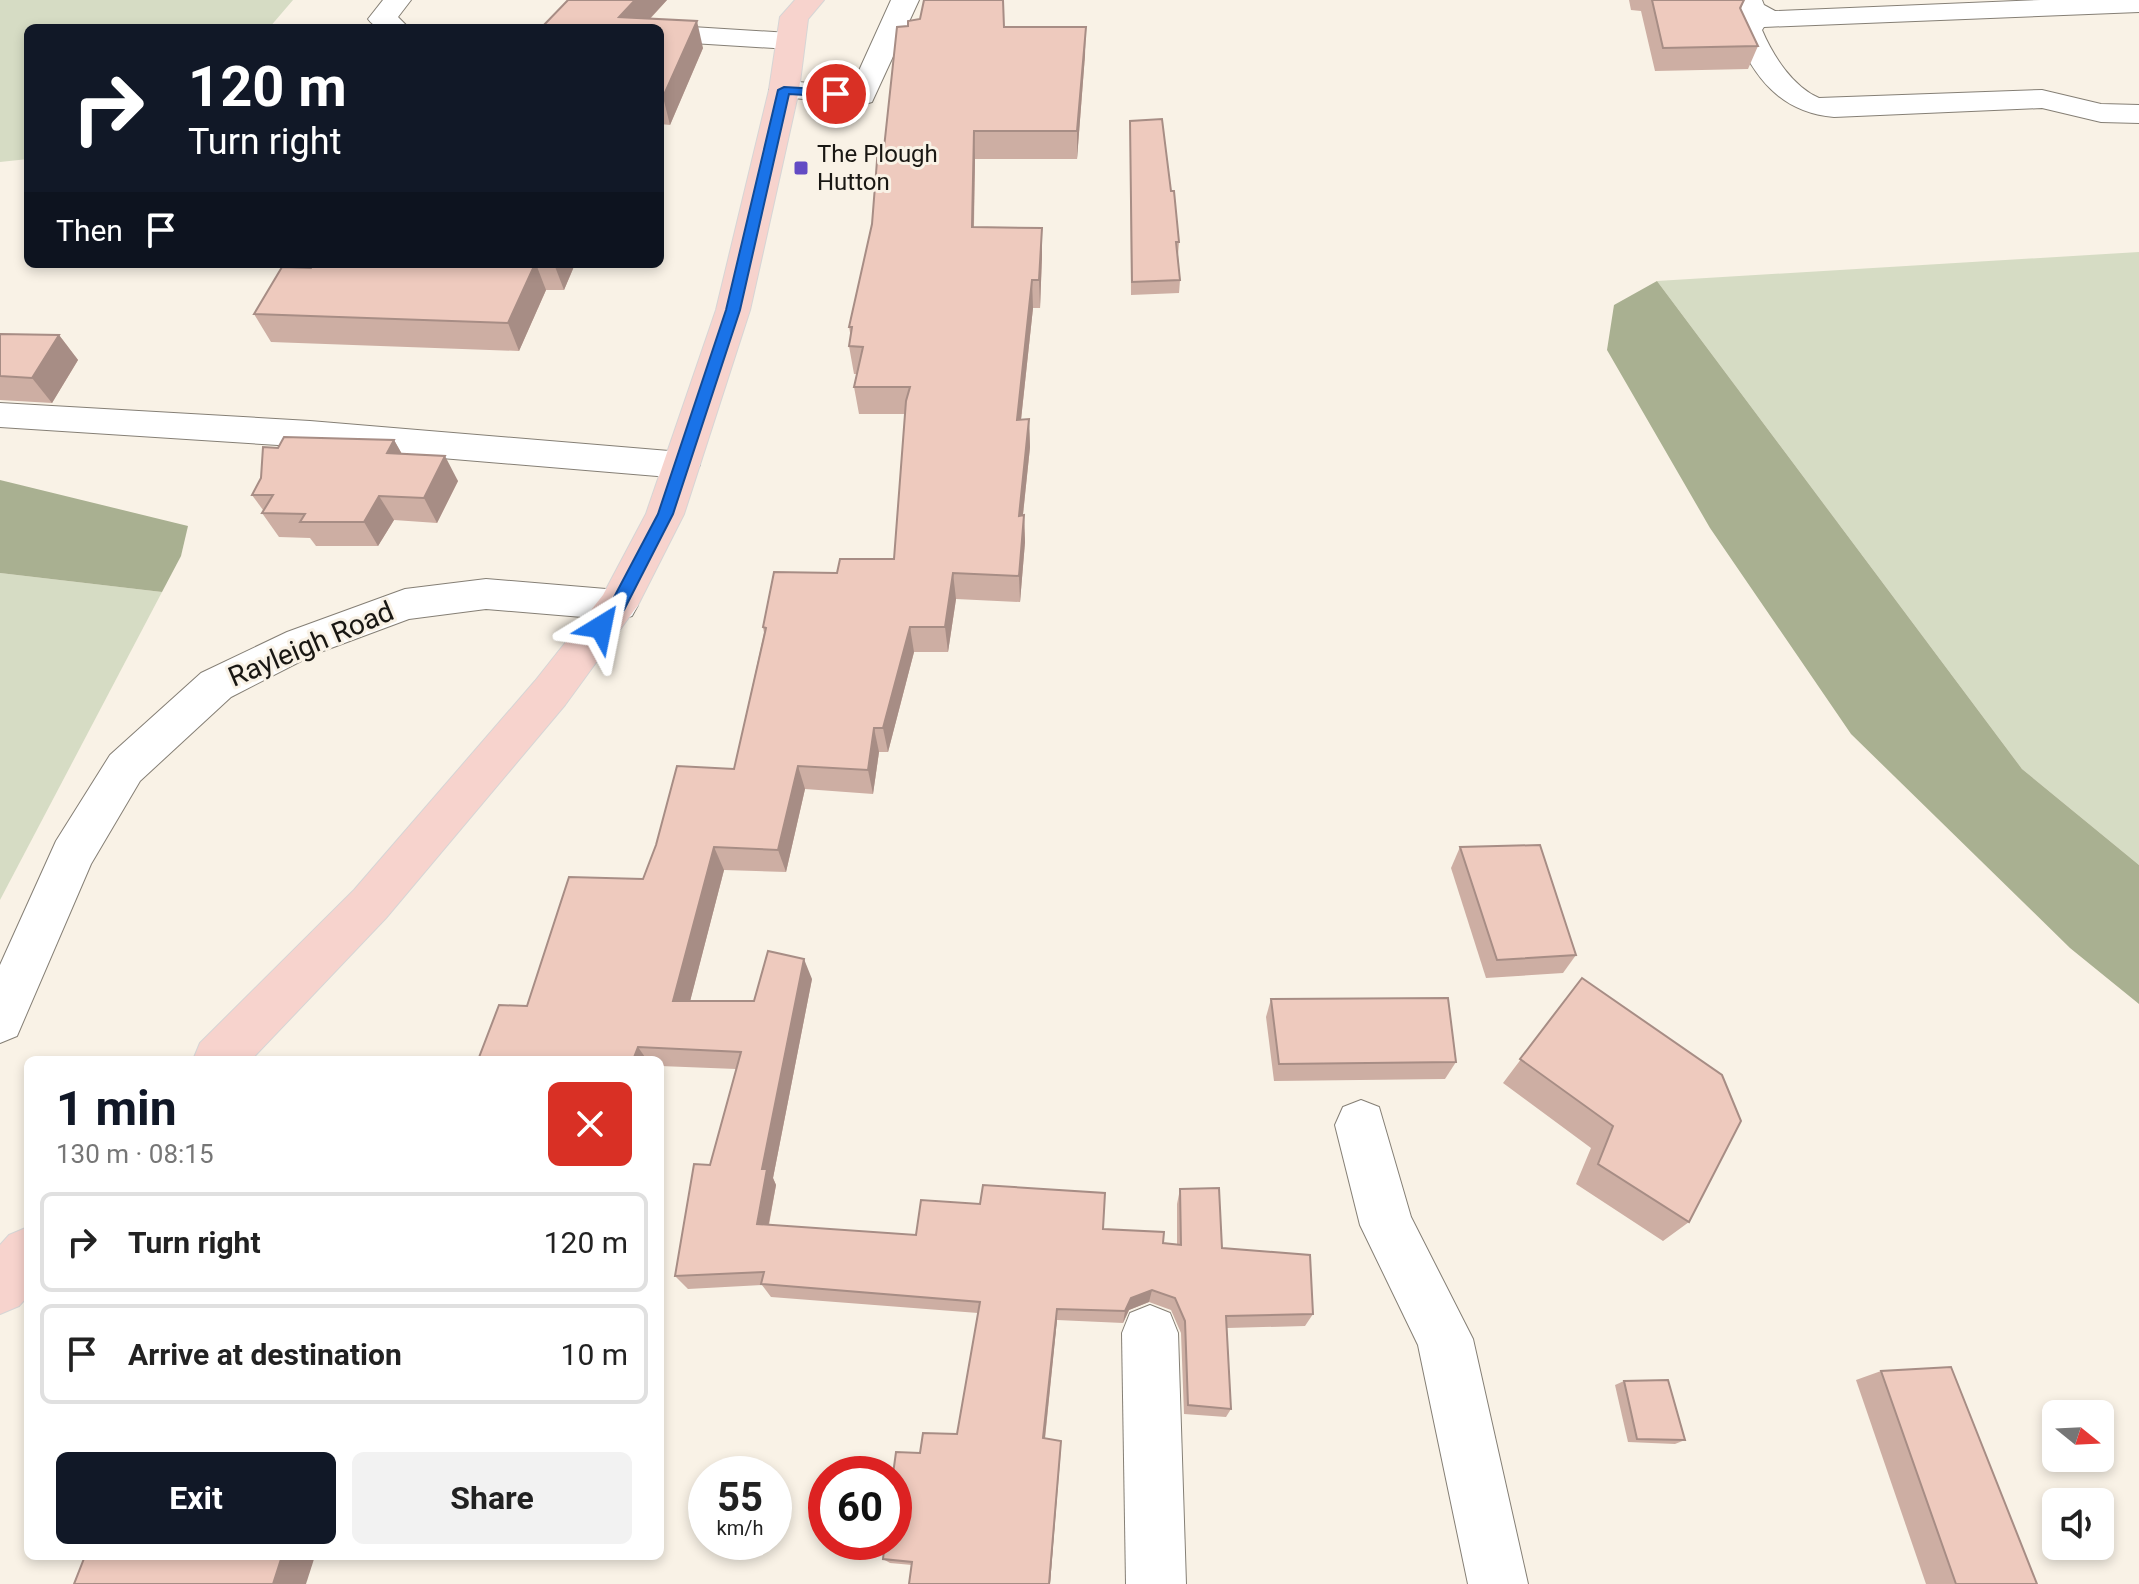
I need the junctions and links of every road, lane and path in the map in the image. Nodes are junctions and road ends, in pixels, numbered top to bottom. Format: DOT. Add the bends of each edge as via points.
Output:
graph roads {
  1 [pos="397,0"];
  2 [pos="810,0"];
  3 [pos="2139,4"];
  4 [pos="1753,7"];
  5 [pos="910,11"];
  6 [pos="389,24"];
  7 [pos="664,33"];
  8 [pos="790,41"];
  9 [pos="784,90"];
  10 [pos="2139,114"];
  11 [pos="0,415"];
  12 [pos="681,465"];
  13 [pos="618,605"];
  14 [pos="0,1020"];
  15 [pos="222,1056"];
  16 [pos="1361,1125"];
  17 [pos="24,1259"];
  18 [pos="0,1287"];
  19 [pos="1150,1333"];
  20 [pos="1156,1584"];
  21 [pos="1498,1584"];
  1 -- 6 [label="street" via="382,19"];
  2 -- 8 [label="main road" via="794,17"];
  3 -- 4 [label="street" via="1770,20"];
  4 -- 10 [label="street" via="1748,30 1752,41 1793,95 1812,106 2042,99 2101,113"];
  5 -- 9 [label="street" via="862,96"];
  7 -- 8 [label="street"];
  8 -- 9 [label="main road"];
  9 -- 12 [label="main road" via="733,310"];
  11 -- 12 [label="street"];
  12 -- 13 [label="main road" via="665,514"];
  13 -- 14 [label="street, Rayleigh Road" via="486,594 405,604 301,643 216,685 125,768 72,855"];
  13 -- 15 [label="main road" via="370,904"];
  16 -- 21 [label="street" via="1387,1225 1445,1339"];
  17 -- 18 [label="main road"];
  19 -- 20 [label="street"];
}
